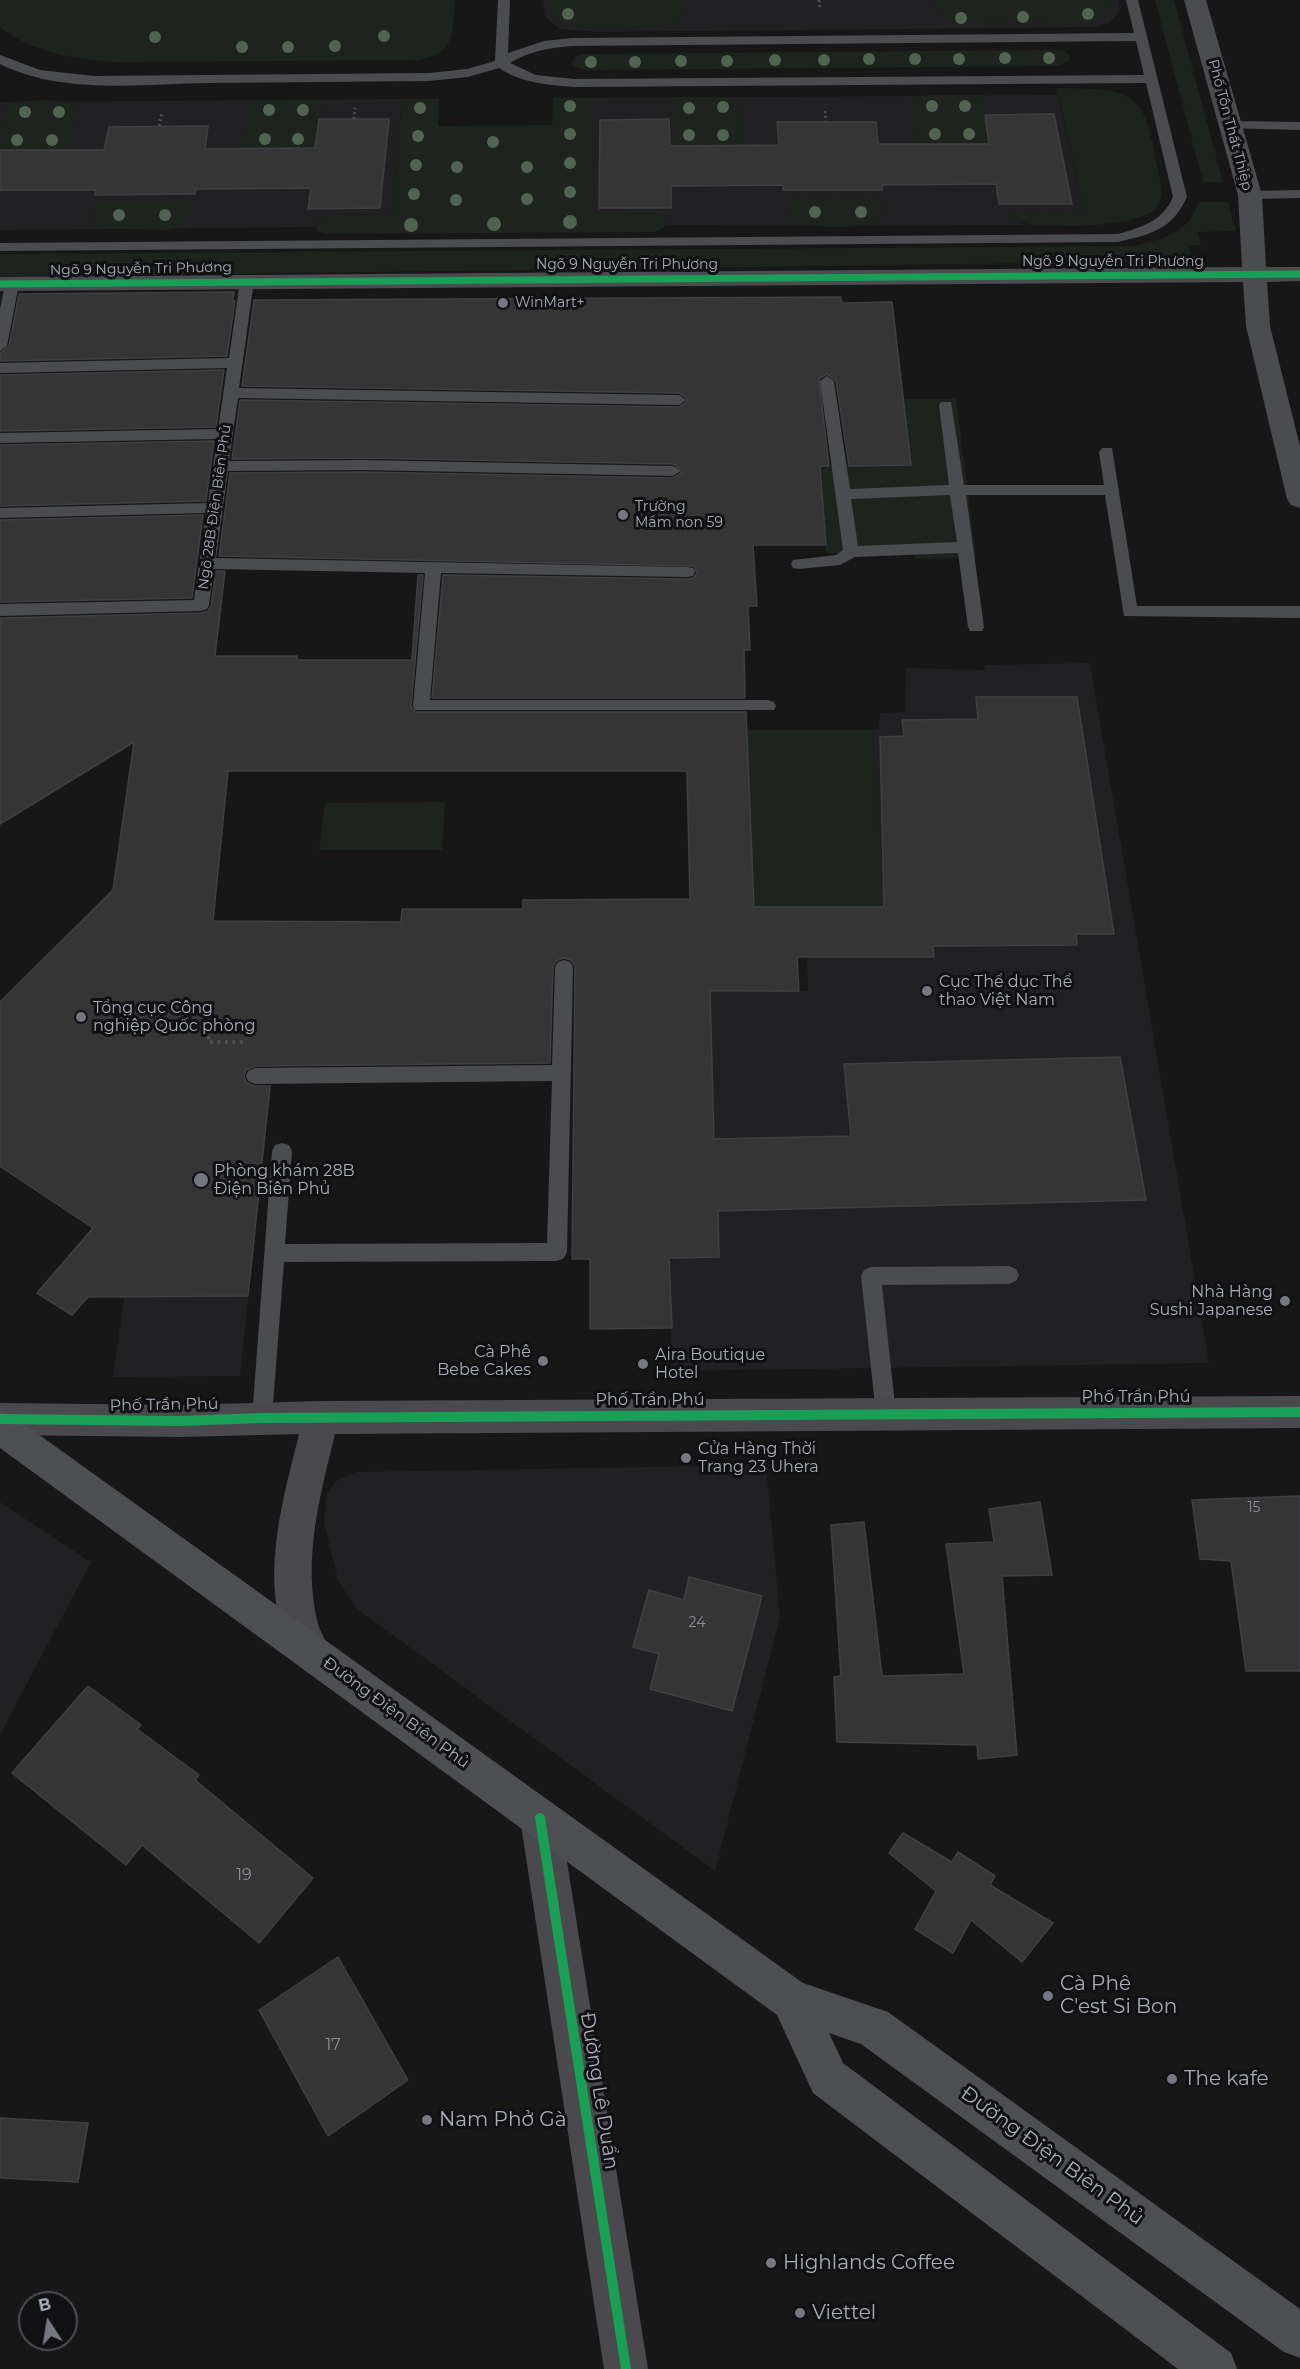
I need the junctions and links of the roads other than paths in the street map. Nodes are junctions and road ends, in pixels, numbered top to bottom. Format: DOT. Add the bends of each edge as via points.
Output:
graph roads {
  1 [pos="504,0"];
  2 [pos="1132,0"];
  3 [pos="1195,0"];
  4 [pos="1141,37"];
  5 [pos="0,59"];
  6 [pos="501,63"];
  7 [pos="1152,79"];
  8 [pos="1230,125"];
  9 [pos="1300,126"];
  10 [pos="1300,194"];
  11 [pos="1250,195"];
  12 [pos="0,247"];
  13 [pos="1300,274"];
  14 [pos="1254,275"];
  15 [pos="247,281"];
  16 [pos="6,284"];
  17 [pos="0,346"];
  18 [pos="235,363"];
  19 [pos="0,368"];
  20 [pos="827,381"];
  21 [pos="231,393"];
  22 [pos="679,400"];
  23 [pos="946,405"];
  24 [pos="225,434"];
  25 [pos="0,438"];
  26 [pos="1107,452"];
  27 [pos="221,466"];
  28 [pos="673,471"];
  29 [pos="958,490"];
  30 [pos="1112,490"];
  31 [pos="843,494"];
  32 [pos="1300,499"];
  33 [pos="215,508"];
  34 [pos="0,513"];
  35 [pos="966,547"];
  36 [pos="851,552"];
  37 [pos="207,563"];
  38 [pos="800,564"];
  39 [pos="433,568"];
  40 [pos="687,572"];
  41 [pos="0,610"];
  42 [pos="1300,612"];
  43 [pos="976,627"];
  44 [pos="768,706"];
  45 [pos="564,967"];
  46 [pos="561,1073"];
  47 [pos="255,1076"];
  48 [pos="282,1150"];
  49 [pos="275,1253"];
  50 [pos="1009,1275"];
  51 [pos="1300,1412"];
  52 [pos="886,1414"];
  53 [pos="321,1417"];
  54 [pos="262,1418"];
  55 [pos="0,1419"];
  56 [pos="0,1427"];
  57 [pos="313,1653"];
  58 [pos="540,1818"];
  59 [pos="792,2000"];
  60 [pos="1300,2336"];
  61 [pos="626,2369"];
  62 [pos="1215,2369"];
  1 -- 6 [label="lane"];
  2 -- 4 [label="lane"];
  3 -- 8 [label="street, Phố Tôn Thất Thiệp"];
  4 -- 6 [label="lane" via="572,42 544,45"];
  4 -- 7 [label="lane"];
  5 -- 6 [label="lane" via="14,67 56,78 108,80 429,78 468,73"];
  6 -- 7 [label="lane" via="514,73 541,81 574,83"];
  7 -- 12 [label="lane" via="1180,197 1174,214 1153,229 1118,238"];
  8 -- 9 [label="lane"];
  8 -- 11 [label="street, Phố Tôn Thất Thiệp"];
  10 -- 11 [label="lane"];
  11 -- 14 [label="street, Phố Tôn Thất Thiệp"];
  13 -- 14 [label="street, Ngõ 9 Nguyễn Tri Phương"];
  14 -- 15 [label="street, Ngõ 9 Nguyễn Tri Phương"];
  14 -- 32 [label="street, Phố Tôn Thất Thiệp" via="1258,326"];
  15 -- 16 [label="street, Ngõ 9 Nguyễn Tri Phương"];
  15 -- 18 [label="lane, Ngõ 28B Điện Biên Phủ"];
  16 -- 17 [label="lane"];
  18 -- 19 [label="lane"];
  18 -- 21 [label="lane, Ngõ 28B Điện Biên Phủ"];
  20 -- 31 [label="lane"];
  21 -- 22 [label="lane"];
  21 -- 24 [label="lane, Ngõ 28B Điện Biên Phủ"];
  23 -- 29 [label="lane"];
  24 -- 25 [label="lane"];
  24 -- 27 [label="lane, Ngõ 28B Điện Biên Phủ"];
  26 -- 30 [label="lane"];
  27 -- 28 [label="lane"];
  27 -- 33 [label="lane, Ngõ 28B Điện Biên Phủ"];
  29 -- 30 [label="lane"];
  29 -- 31 [label="lane"];
  29 -- 35 [label="lane"];
  30 -- 42 [label="lane" via="1130,612"];
  31 -- 36 [label="lane"];
  33 -- 34 [label="lane"];
  33 -- 37 [label="lane, Ngõ 28B Điện Biên Phủ"];
  35 -- 36 [label="lane"];
  35 -- 43 [label="lane"];
  36 -- 38 [label="lane" via="840,560"];
  37 -- 39 [label="lane"];
  37 -- 41 [label="lane, Ngõ 28B Điện Biên Phủ" via="201,605"];
  39 -- 40 [label="lane"];
  39 -- 44 [label="lane" via="421,706"];
  45 -- 46 [label="lane"];
  46 -- 47 [label="lane"];
  46 -- 49 [label="lane" via="557,1252"];
  48 -- 49 [label="lane"];
  49 -- 54 [label="lane"];
  50 -- 52 [label="lane" via="870,1276"];
  51 -- 52 [label="street, Phố Trần Phú"];
  52 -- 53 [label="street, Phố Trần Phú"];
  53 -- 54 [label="street, Phố Trần Phú"];
  53 -- 57 [label="street" via="299,1507 292,1582 302,1631"];
  54 -- 55 [label="street, Phố Trần Phú"];
  56 -- 57 [label="main road, Đường Điện Biên Phủ"];
  57 -- 58 [label="main road, Đường Điện Biên Phủ"];
  58 -- 59 [label="main road, Đường Điện Biên Phủ"];
  58 -- 61 [label="street, Đường Lê Duẩn"];
  59 -- 60 [label="main road, Đường Điện Biên Phủ" via="873,2027"];
  59 -- 62 [label="main road, Đường Điện Biên Phủ" via="828,2078"];
}
